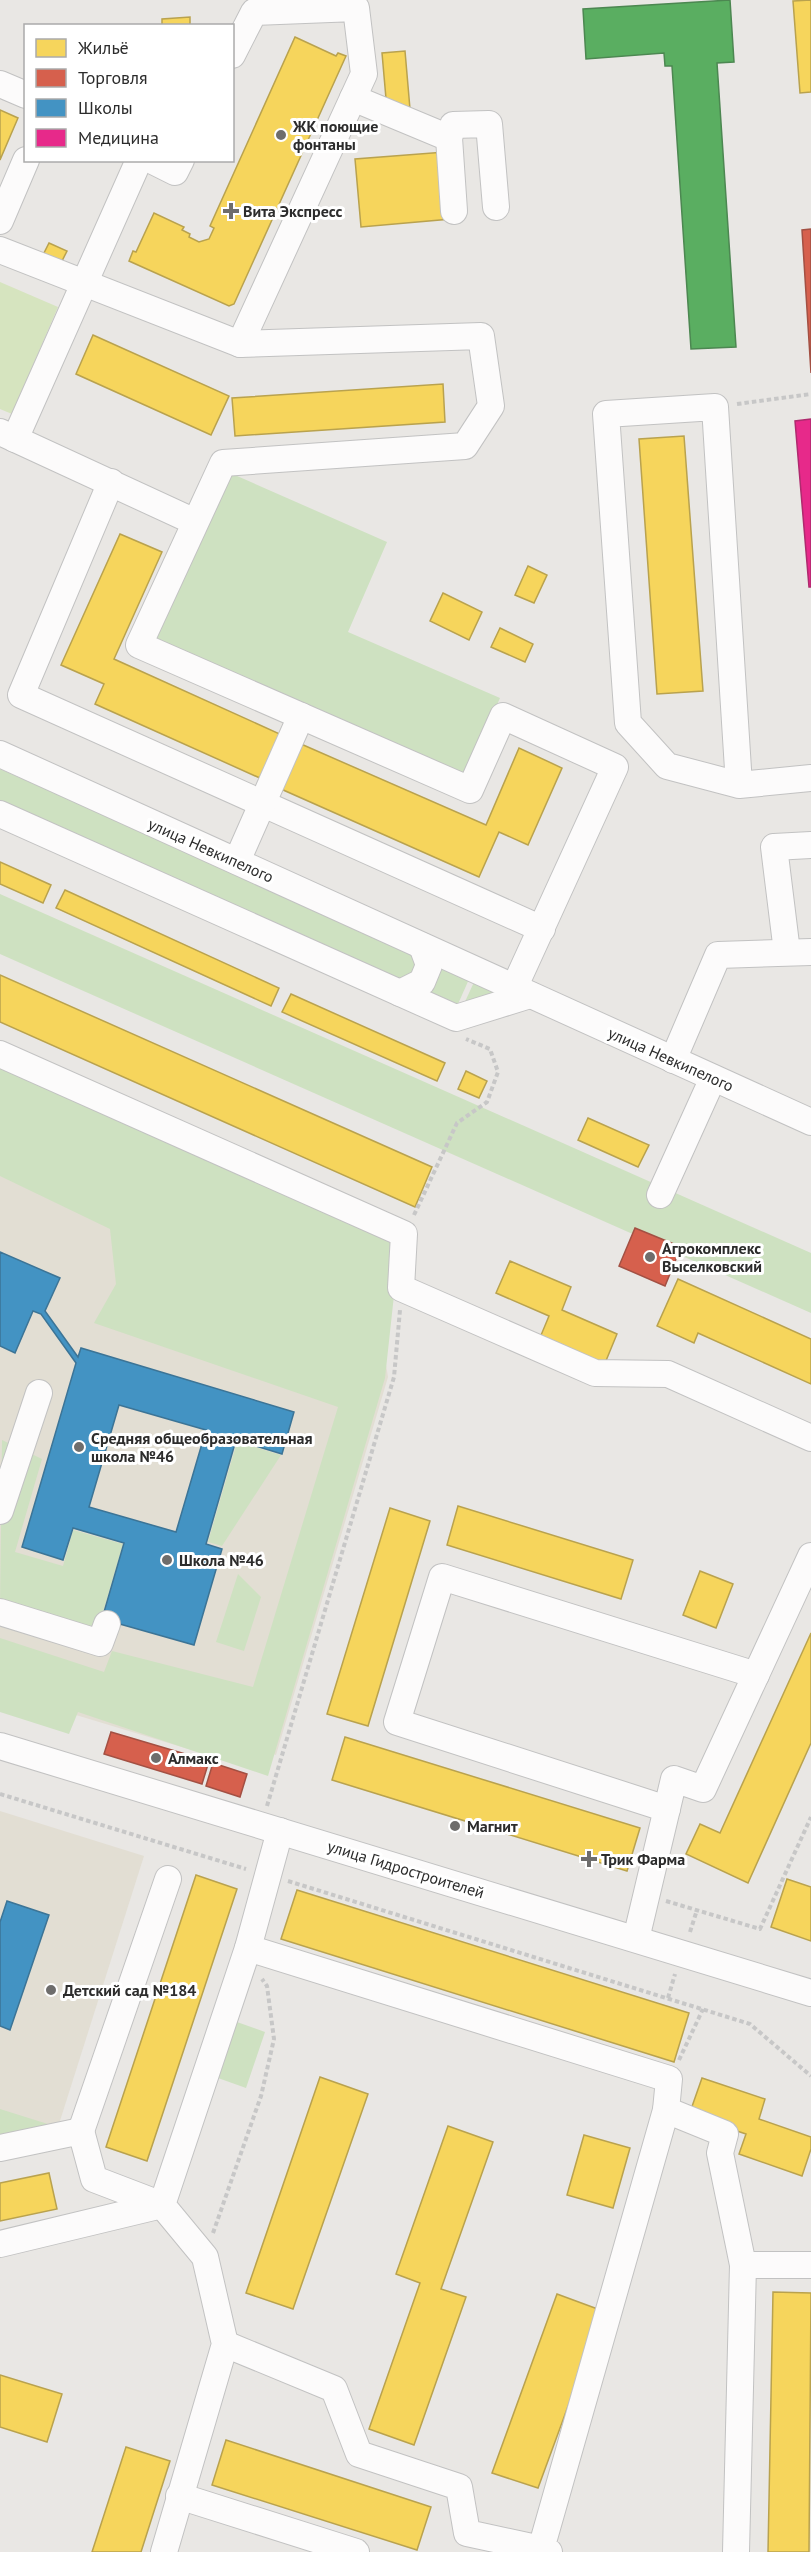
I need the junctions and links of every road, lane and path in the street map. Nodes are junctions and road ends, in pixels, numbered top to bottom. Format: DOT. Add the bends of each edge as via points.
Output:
graph roads {
  1 [pos="234,51"];
  2 [pos="0,84"];
  3 [pos="24,94"];
  4 [pos="353,98"];
  5 [pos="449,138"];
  6 [pos="25,162"];
  7 [pos="138,162"];
  8 [pos="155,162"];
  9 [pos="180,162"];
  10 [pos="496,207"];
  11 [pos="454,211"];
  12 [pos="0,220"];
  13 [pos="0,250"];
  14 [pos="84,282"];
  15 [pos="240,344"];
  16 [pos="811,394"];
  17 [pos="715,407"];
  18 [pos="8,436"];
  19 [pos="111,482"];
  20 [pos="195,522"];
  21 [pos="301,716"];
  22 [pos="0,754"];
  23 [pos="811,778"];
  24 [pos="739,785"];
  25 [pos="263,803"];
  26 [pos="0,814"];
  27 [pos="811,844"];
  28 [pos="237,861"];
  29 [pos="542,929"];
  30 [pos="422,946"];
  31 [pos="799,952"];
  32 [pos="522,991"];
  33 [pos="400,993"];
  34 [pos="459,1036"];
  35 [pos="0,1054"];
  36 [pos="673,1060"];
  37 [pos="713,1078"];
  38 [pos="811,1122"];
  39 [pos="660,1195"];
  40 [pos="404,1234"];
  41 [pos="401,1288"];
  42 [pos="39,1393"];
  43 [pos="811,1438"];
  44 [pos="0,1511"];
  45 [pos="811,1556"];
  46 [pos="0,1612"];
  47 [pos="107,1624"];
  48 [pos="756,1675"];
  49 [pos="0,1746"];
  50 [pos="0,1794"];
  51 [pos="667,1809"];
  52 [pos="811,1817"];
  53 [pos="271,1828"];
  54 [pos="268,1875"];
  55 [pos="168,1879"];
  56 [pos="646,1895"];
  57 [pos="697,1910"];
  58 [pos="688,1937"];
  59 [pos="636,1939"];
  60 [pos="246,1957"];
  61 [pos="677,1967"];
  62 [pos="811,1993"];
  63 [pos="668,1998"];
  64 [pos="702,2009"];
  65 [pos="811,2076"];
  66 [pos="669,2079"];
  67 [pos="666,2110"];
  68 [pos="81,2131"];
  69 [pos="0,2148"];
  70 [pos="162,2205"];
  71 [pos="0,2244"];
  72 [pos="206,2257"];
  73 [pos="743,2265"];
  74 [pos="811,2265"];
  75 [pos="225,2344"];
  76 [pos="179,2496"];
  77 [pos="464,2543"];
  78 [pos="544,2551"];
  79 [pos="164,2552"];
  80 [pos="356,2552"];
  81 [pos="736,2552"];
  1 -- 4 [label="street" via="254,12 357,8 364,74"];
  2 -- 3 [label="street"];
  4 -- 5 [label="street"];
  4 -- 15 [label="street"];
  5 -- 10 [label="street" via="453,125 489,124"];
  5 -- 11 [label="street"];
  6 -- 12 [label="street"];
  7 -- 14 [label="street"];
  8 -- 9 [label="street" via="175,172"];
  13 -- 14 [label="street"];
  14 -- 15 [label="street"];
  14 -- 18 [label="street"];
  15 -- 20 [label="street" via="481,336 491,406 465,446 223,463"];
  16 -- 17 [label="path"];
  17 -- 24 [label="street"];
  17 -- 24 [label="street" via="606,414 628,723 668,766"];
  18 -- 19 [label="street"];
  19 -- 20 [label="street"];
  19 -- 25 [label="street" via="21,695"];
  20 -- 21 [label="street" via="139,645"];
  21 -- 25 [label="street"];
  21 -- 29 [label="street" via="470,790 503,716 615,767"];
  22 -- 28 [label="street, улица Невкипелого"];
  23 -- 24 [label="street"];
  25 -- 28 [label="street"];
  25 -- 29 [label="street"];
  26 -- 33 [label="street"];
  27 -- 31 [label="street" via="774,847"];
  28 -- 30 [label="street, улица Невкипелого"];
  29 -- 32 [label="street"];
  30 -- 32 [label="street, улица Невкипелого"];
  30 -- 33 [label="street" via="429,965 422,982"];
  31 -- 36 [label="street" via="718,955"];
  32 -- 33 [label="street" via="456,1018"];
  32 -- 36 [label="street, улица Невкипелого"];
  34 -- 40 [label="path" via="490,1049 498,1072 487,1102 457,1123"];
  35 -- 40 [label="street"];
  36 -- 37 [label="street, улица Невкипелого"];
  37 -- 38 [label="street, улица Невкипелого"];
  37 -- 39 [label="street"];
  40 -- 41 [label="street"];
  41 -- 43 [label="street" via="595,1374 668,1374"];
  41 -- 53 [label="path" via="394,1377"];
  42 -- 44 [label="street"];
  45 -- 48 [label="street"];
  46 -- 47 [label="street" via="100,1643"];
  48 -- 51 [label="street" via="704,1789 674,1779"];
  48 -- 51 [label="street" via="442,1577 397,1722"];
  49 -- 53 [label="street, улица Гидростроителей"];
  50 -- 54 [label="path"];
  51 -- 56 [label="street"];
  52 -- 57 [label="path" via="760,1929"];
  53 -- 54 [label="street"];
  53 -- 59 [label="street, улица Гидростроителей"];
  54 -- 60 [label="street"];
  54 -- 63 [label="path"];
  55 -- 68 [label="street"];
  56 -- 57 [label="path"];
  56 -- 59 [label="street"];
  57 -- 58 [label="path"];
  59 -- 62 [label="street, улица Гидростроителей"];
  60 -- 66 [label="street"];
  60 -- 70 [label="street"];
  60 -- 72 [label="path" via="267,1986 274,2039 261,2096"];
  61 -- 63 [label="path"];
  63 -- 64 [label="path"];
  64 -- 65 [label="path" via="750,2024"];
  64 -- 66 [label="path"];
  66 -- 67 [label="street"];
  67 -- 73 [label="street" via="725,2134 720,2153"];
  67 -- 78 [label="street"];
  68 -- 69 [label="street"];
  68 -- 70 [label="street" via="94,2179"];
  70 -- 71 [label="street"];
  70 -- 72 [label="street"];
  72 -- 75 [label="street"];
  73 -- 74 [label="street"];
  73 -- 81 [label="street"];
  75 -- 76 [label="street"];
  75 -- 77 [label="street" via="334,2389 359,2454 459,2487"];
  76 -- 79 [label="street"];
  76 -- 80 [label="street"];
  77 -- 78 [label="street"];
}
